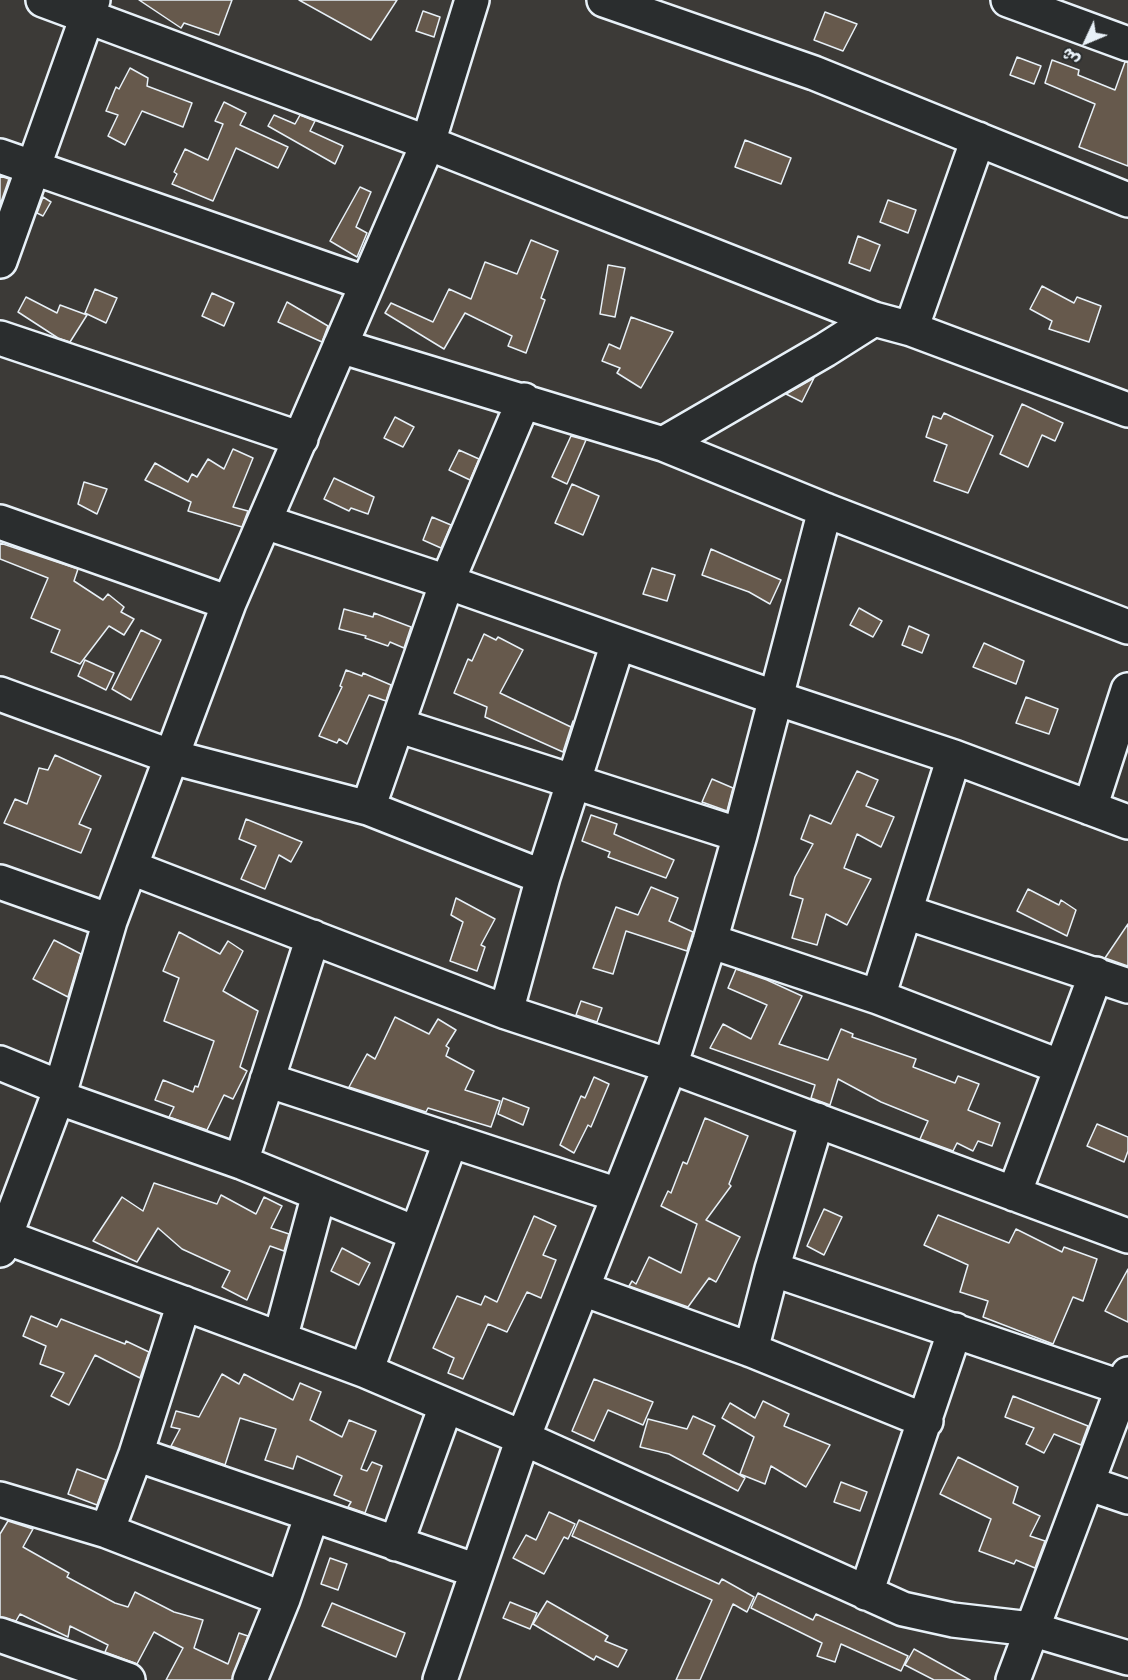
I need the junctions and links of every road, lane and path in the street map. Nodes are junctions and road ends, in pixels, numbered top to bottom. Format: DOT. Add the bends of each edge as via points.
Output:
graph roads {
  1 [pos="44,0"];
  2 [pos="472,0"];
  3 [pos="604,0"];
  4 [pos="1008,0"];
  5 [pos="90,8"];
  6 [pos="1128,44"];
  7 [pos="978,139"];
  8 [pos="428,143"];
  9 [pos="0,156"];
  10 [pos="33,169"];
  11 [pos="1128,200"];
  12 [pos="0,261"];
  13 [pos="365,283"];
  14 [pos="874,319"];
  15 [pos="911,329"];
  16 [pos="0,338"];
  17 [pos="340,346"];
  18 [pos="524,400"];
  19 [pos="1128,410"];
  20 [pos="301,439"];
  21 [pos="663,444"];
  22 [pos="825,510"];
  23 [pos="0,522"];
  24 [pos="265,522"];
  25 [pos="447,582"];
  26 [pos="229,603"];
  27 [pos="1128,627"];
  28 [pos="618,643"];
  29 [pos="1128,690"];
  30 [pos="0,694"];
  31 [pos="776,698"];
  32 [pos="397,725"];
  33 [pos="172,757"];
  34 [pos="954,757"];
  35 [pos="573,783"];
  36 [pos="368,808"];
  37 [pos="1090,808"];
  38 [pos="1128,822"];
  39 [pos="741,835"];
  40 [pos="132,868"];
  41 [pos="543,877"];
  42 [pos="0,882"];
  43 [pos="906,912"];
  44 [pos="110,921"];
  45 [pos="313,937"];
  46 [pos="710,941"];
  47 [pos="1096,974"];
  48 [pos="1128,986"];
  49 [pos="878,997"];
  50 [pos="506,1012"];
  51 [pos="0,1063"];
  52 [pos="670,1065"];
  53 [pos="1061,1066"];
  54 [pos="267,1080"];
  55 [pos="59,1092"];
  56 [pos="817,1120"];
  57 [pos="450,1140"];
  58 [pos="241,1162"];
  59 [pos="319,1194"];
  60 [pos="1014,1194"];
  61 [pos="618,1195"];
  62 [pos="415,1233"];
  63 [pos="1128,1236"];
  64 [pos="2,1240"];
  65 [pos="772,1269"];
  66 [pos="583,1289"];
  67 [pos="184,1303"];
  68 [pos="955,1330"];
  69 [pos="280,1339"];
  70 [pos="751,1350"];
  71 [pos="366,1371"];
  72 [pos="1125,1381"];
  73 [pos="446,1406"];
  74 [pos="926,1421"];
  75 [pos="523,1438"];
  76 [pos="136,1454"];
  77 [pos="1087,1483"];
  78 [pos="1128,1497"];
  79 [pos="0,1498"];
  80 [pos="312,1515"];
  81 [pos="107,1531"];
  82 [pos="396,1544"];
  83 [pos="477,1571"];
  84 [pos="866,1593"];
  85 [pos="283,1599"];
  86 [pos="1031,1629"];
  87 [pos="0,1635"];
  88 [pos="1128,1658"];
  89 [pos="54,1668"];
  90 [pos="128,1680"];
  91 [pos="250,1680"];
  92 [pos="440,1680"];
  93 [pos="1013,1680"];
  1 -- 5 [label="street"];
  2 -- 8 [label="street"];
  3 -- 7 [label="street" via="814,73"];
  4 -- 6 [label="street"];
  5 -- 8 [label="street"];
  5 -- 10 [label="street"];
  7 -- 11 [label="street"];
  7 -- 15 [label="street"];
  8 -- 13 [label="street"];
  8 -- 14 [label="street"];
  9 -- 10 [label="street"];
  10 -- 12 [label="street"];
  10 -- 13 [label="street"];
  13 -- 17 [label="street"];
  14 -- 15 [label="street"];
  14 -- 21 [label="street"];
  15 -- 19 [label="street"];
  16 -- 20 [label="street"];
  17 -- 18 [label="street"];
  17 -- 20 [label="street"];
  18 -- 21 [label="street"];
  18 -- 25 [label="street"];
  20 -- 24 [label="street"];
  21 -- 22 [label="street"];
  22 -- 27 [label="street"];
  22 -- 31 [label="street"];
  23 -- 26 [label="street"];
  24 -- 25 [label="street"];
  24 -- 26 [label="street"];
  25 -- 28 [label="street"];
  25 -- 32 [label="street"];
  26 -- 33 [label="street"];
  28 -- 31 [label="street"];
  28 -- 35 [label="street"];
  29 -- 37 [label="street"];
  30 -- 33 [label="street"];
  31 -- 34 [label="street"];
  31 -- 39 [label="street"];
  32 -- 35 [label="street"];
  32 -- 36 [label="street"];
  33 -- 36 [label="street"];
  33 -- 40 [label="street"];
  34 -- 37 [label="street"];
  34 -- 43 [label="street"];
  35 -- 39 [label="street"];
  35 -- 41 [label="street"];
  36 -- 41 [label="street"];
  37 -- 38 [label="street"];
  39 -- 46 [label="street"];
  40 -- 44 [label="street"];
  40 -- 45 [label="street"];
  41 -- 50 [label="street"];
  42 -- 44 [label="street"];
  43 -- 47 [label="street"];
  43 -- 49 [label="street"];
  44 -- 55 [label="street"];
  45 -- 50 [label="street"];
  45 -- 54 [label="street"];
  46 -- 49 [label="street"];
  46 -- 52 [label="street"];
  47 -- 48 [label="street"];
  47 -- 53 [label="street"];
  49 -- 53 [label="street"];
  50 -- 52 [label="street"];
  51 -- 55 [label="street"];
  52 -- 56 [label="street"];
  52 -- 61 [label="street"];
  53 -- 60 [label="street"];
  54 -- 57 [label="street"];
  54 -- 58 [label="street"];
  55 -- 58 [label="street"];
  55 -- 64 [label="street"];
  56 -- 60 [label="street"];
  56 -- 65 [label="street"];
  57 -- 61 [label="street"];
  57 -- 62 [label="street"];
  58 -- 59 [label="street"];
  59 -- 62 [label="street"];
  59 -- 69 [label="street"];
  60 -- 63 [label="street"];
  61 -- 66 [label="street"];
  62 -- 71 [label="street"];
  64 -- 67 [label="street"];
  65 -- 68 [label="street"];
  65 -- 70 [label="street"];
  66 -- 70 [label="street"];
  66 -- 75 [label="street"];
  67 -- 69 [label="street"];
  67 -- 76 [label="street"];
  68 -- 72 [label="street"];
  68 -- 74 [label="street"];
  69 -- 71 [label="street"];
  70 -- 74 [label="street"];
  71 -- 73 [label="street"];
  72 -- 77 [label="street"];
  73 -- 75 [label="street"];
  73 -- 82 [label="street"];
  74 -- 84 [label="street"];
  75 -- 83 [label="street"];
  75 -- 84 [label="street"];
  76 -- 80 [label="street"];
  76 -- 81 [label="street"];
  77 -- 78 [label="street"];
  77 -- 86 [label="street"];
  79 -- 81 [label="street"];
  80 -- 82 [label="street"];
  80 -- 85 [label="street"];
  81 -- 85 [label="street"];
  82 -- 83 [label="street"];
  83 -- 92 [label="street"];
  84 -- 86 [label="street" via="903,1609 943,1618"];
  85 -- 91 [label="street"];
  86 -- 88 [label="street"];
  86 -- 93 [label="street"];
  87 -- 89 [label="street"];
  89 -- 90 [label="street"];
}
